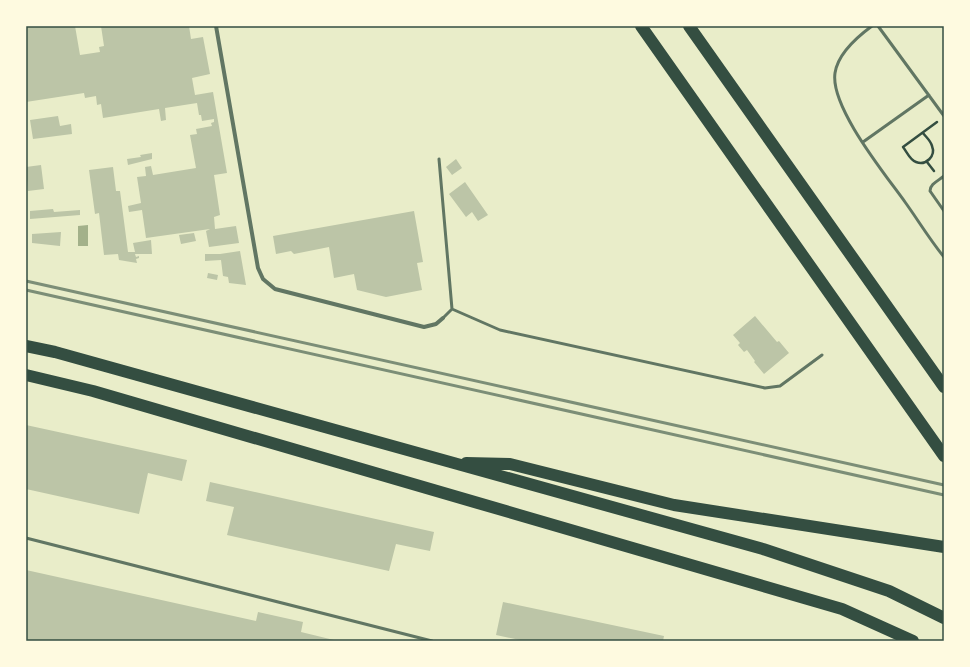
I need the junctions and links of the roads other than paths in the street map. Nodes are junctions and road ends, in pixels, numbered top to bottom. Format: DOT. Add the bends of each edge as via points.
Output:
graph roads {
  1 [pos="216,26"];
  2 [pos="641,26"];
  3 [pos="689,26"];
  4 [pos="872,26"];
  5 [pos="878,26"];
  6 [pos="929,95"];
  7 [pos="944,116"];
  8 [pos="863,142"];
  9 [pos="439,159"];
  10 [pos="944,176"];
  11 [pos="944,210"];
  12 [pos="943,255"];
  13 [pos="452,309"];
  14 [pos="443,318"];
  15 [pos="26,346"];
  16 [pos="822,355"];
  17 [pos="26,375"];
  18 [pos="944,386"];
  19 [pos="944,456"];
  20 [pos="447,463"];
  21 [pos="26,538"];
  22 [pos="944,547"];
  23 [pos="944,618"];
  24 [pos="432,641"];
  25 [pos="913,641"];
  1 -- 14 [label="street" via="258,268 263,279 275,288 424,327 436,324"];
  2 -- 19 [label="highway"];
  3 -- 18 [label="highway"];
  4 -- 8 [label="lane" via="845,50 835,72 838,98"];
  5 -- 6 [label="lane"];
  6 -- 7 [label="lane"];
  6 -- 8 [label="lane"];
  8 -- 12 [label="lane"];
  9 -- 13 [label="lane"];
  10 -- 11 [label="lane" via="931,186 930,192"];
  13 -- 14 [label="lane"];
  13 -- 16 [label="lane" via="500,330 765,388 780,386"];
  15 -- 20 [label="highway"];
  17 -- 25 [label="highway" via="93,391 842,609"];
  20 -- 22 [label="highway" via="510,464 674,505"];
  20 -- 23 [label="highway" via="763,550 889,591"];
  21 -- 24 [label="lane"];
}
